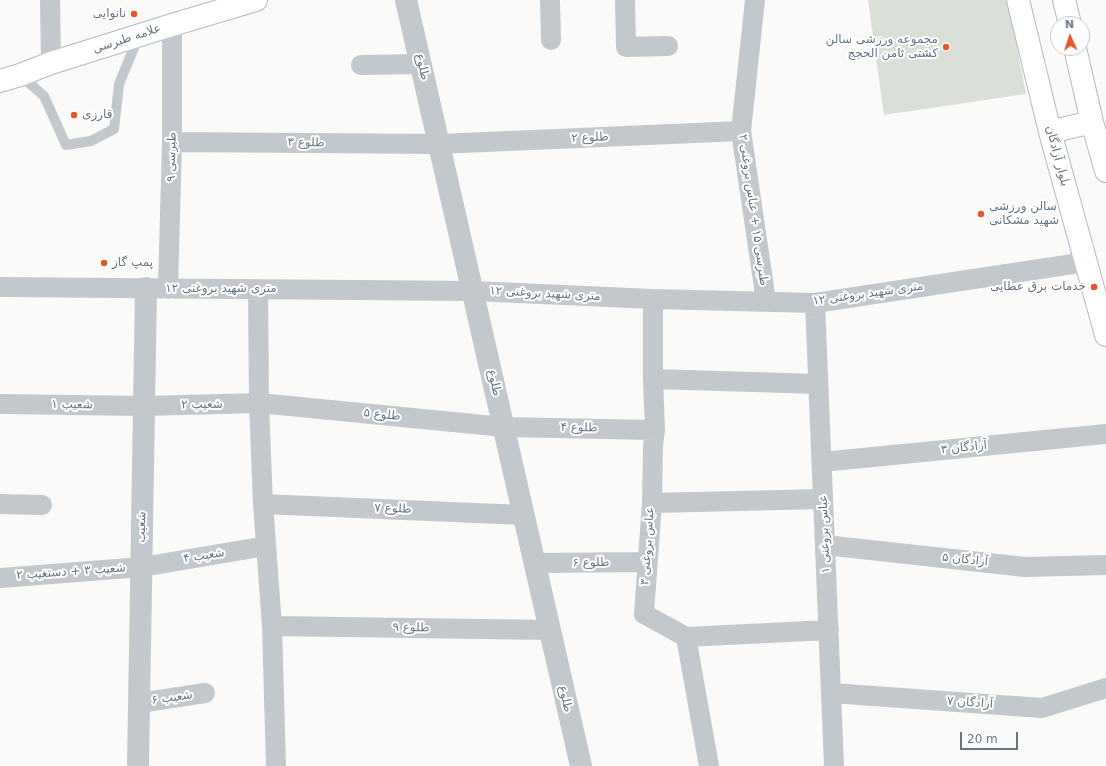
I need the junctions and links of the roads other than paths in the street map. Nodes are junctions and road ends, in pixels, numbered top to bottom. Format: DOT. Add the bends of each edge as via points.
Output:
graph roads {
  1 [pos="50,0"];
  2 [pos="256,0"];
  3 [pos="406,0"];
  4 [pos="550,0"];
  5 [pos="625,0"];
  6 [pos="755,0"];
  7 [pos="1018,0"];
  8 [pos="1064,0"];
  9 [pos="1068,16"];
  10 [pos="172,25"];
  11 [pos="138,36"];
  12 [pos="552,40"];
  13 [pos="668,46"];
  14 [pos="1077,56"];
  15 [pos="51,63"];
  16 [pos="421,64"];
  17 [pos="361,65"];
  18 [pos="10,78"];
  19 [pos="1092,122"];
  20 [pos="741,131"];
  21 [pos="1050,132"];
  22 [pos="172,142"];
  23 [pos="439,144"];
  24 [pos="1106,171"];
  25 [pos="1086,262"];
  26 [pos="0,287"];
  27 [pos="157,288"];
  28 [pos="258,289"];
  29 [pos="472,291"];
  30 [pos="653,299"];
  31 [pos="766,301"];
  32 [pos="815,303"];
  33 [pos="1106,334"];
  34 [pos="653,379"];
  35 [pos="818,384"];
  36 [pos="0,404"];
  37 [pos="259,404"];
  38 [pos="144,406"];
  39 [pos="504,427"];
  40 [pos="655,430"];
  41 [pos="1106,434"];
  42 [pos="822,462"];
  43 [pos="823,499"];
  44 [pos="652,503"];
  45 [pos="0,504"];
  46 [pos="263,504"];
  47 [pos="42,505"];
  48 [pos="524,515"];
  49 [pos="825,545"];
  50 [pos="266,546"];
  51 [pos="647,562"];
  52 [pos="535,563"];
  53 [pos="1106,564"];
  54 [pos="142,566"];
  55 [pos="0,578"];
  56 [pos="272,626"];
  57 [pos="550,630"];
  58 [pos="829,630"];
  59 [pos="686,637"];
  60 [pos="1106,688"];
  61 [pos="205,693"];
  62 [pos="831,693"];
  63 [pos="139,703"];
  64 [pos="138,766"];
  65 [pos="276,766"];
  66 [pos="581,766"];
  67 [pos="709,766"];
  68 [pos="834,766"];
  1 -- 15 [label="street"];
  2 -- 10 [label="main road, علامه طبرسی"];
  3 -- 16 [label="street, طلوع"];
  4 -- 12 [label="street"];
  5 -- 13 [label="street" via="626,47"];
  6 -- 20 [label="street, طبرسی ۱۵ + عباس بروغنی ۲"];
  7 -- 21 [label="main road, بلوار آزادگان"];
  8 -- 9 [label="main road"];
  10 -- 11 [label="main road, علامه طبرسی"];
  10 -- 22 [label="street, طبرسی ۹"];
  11 -- 15 [label="main road, علامه طبرسی"];
  11 -- 18 [label="lane" via="119,84 114,129 91,141 66,145 44,96"];
  14 -- 19 [label="main road"];
  15 -- 18 [label="main road, علامه طبرسی"];
  16 -- 17 [label="street"];
  16 -- 23 [label="street, طلوع"];
  19 -- 21 [label="main road"];
  19 -- 24 [label="main road"];
  20 -- 23 [label="street, طلوع ۲"];
  20 -- 31 [label="street, طبرسی ۱۵ + عباس بروغنی ۲"];
  21 -- 25 [label="main road, بلوار آزادگان"];
  22 -- 23 [label="street, طلوع ۳"];
  22 -- 27 [label="street, طبرسی ۹"];
  23 -- 29 [label="street, طلوع"];
  25 -- 32 [label="street, ۱۲ متری شهید بروغنی"];
  25 -- 33 [label="main road, بلوار آزادگان"];
  26 -- 27 [label="street, ۱۲ متری شهید بروغنی"];
  27 -- 28 [label="street, ۱۲ متری شهید بروغنی"];
  27 -- 38 [label="street, شعیب"];
  28 -- 29 [label="street, ۱۲ متری شهید بروغنی"];
  28 -- 37 [label="street"];
  29 -- 30 [label="street, ۱۲ متری شهید بروغنی"];
  29 -- 39 [label="street, طلوع"];
  30 -- 31 [label="street, ۱۲ متری شهید بروغنی"];
  30 -- 34 [label="street, عباس بروغنی ۳"];
  31 -- 32 [label="street, ۱۲ متری شهید بروغنی"];
  32 -- 35 [label="street, عباس بروغنی ۱"];
  34 -- 35 [label="street"];
  34 -- 40 [label="street, عباس بروغنی ۳"];
  35 -- 42 [label="street, عباس بروغنی ۱"];
  36 -- 38 [label="street, شعیب ۱"];
  37 -- 38 [label="street, شعیب ۲"];
  37 -- 39 [label="street, طلوع ۵"];
  37 -- 46 [label="street"];
  38 -- 54 [label="street, شعیب"];
  39 -- 40 [label="street, طلوع ۴"];
  39 -- 48 [label="street, طلوع"];
  40 -- 44 [label="street, عباس بروغنی ۳"];
  41 -- 42 [label="street, آزادگان ۳"];
  42 -- 43 [label="street, عباس بروغنی ۱"];
  43 -- 44 [label="street"];
  43 -- 49 [label="street, عباس بروغنی ۱"];
  44 -- 51 [label="street, عباس بروغنی ۳"];
  45 -- 47 [label="street"];
  46 -- 48 [label="street, طلوع ۷"];
  46 -- 50 [label="street"];
  48 -- 52 [label="street, طلوع"];
  49 -- 53 [label="street, آزادگان ۵" via="1026,567"];
  49 -- 58 [label="street, عباس بروغنی ۱"];
  50 -- 54 [label="street, شعیب ۴"];
  50 -- 56 [label="street"];
  51 -- 52 [label="street, طلوع ۶"];
  51 -- 59 [label="street, عباس بروغنی ۳" via="644,614"];
  52 -- 57 [label="street, طلوع"];
  54 -- 55 [label="street, شعیب ۳ + دستغیب ۲"];
  54 -- 63 [label="street, شعیب"];
  56 -- 57 [label="street, طلوع ۹"];
  56 -- 65 [label="street"];
  57 -- 66 [label="street, طلوع"];
  58 -- 59 [label="street"];
  58 -- 62 [label="street, عباس بروغنی ۱"];
  59 -- 67 [label="street"];
  60 -- 62 [label="street, آزادگان ۷" via="1042,708"];
  61 -- 63 [label="street, شعیب ۶"];
  62 -- 68 [label="street, عباس بروغنی ۱"];
  63 -- 64 [label="street, شعیب"];
}
